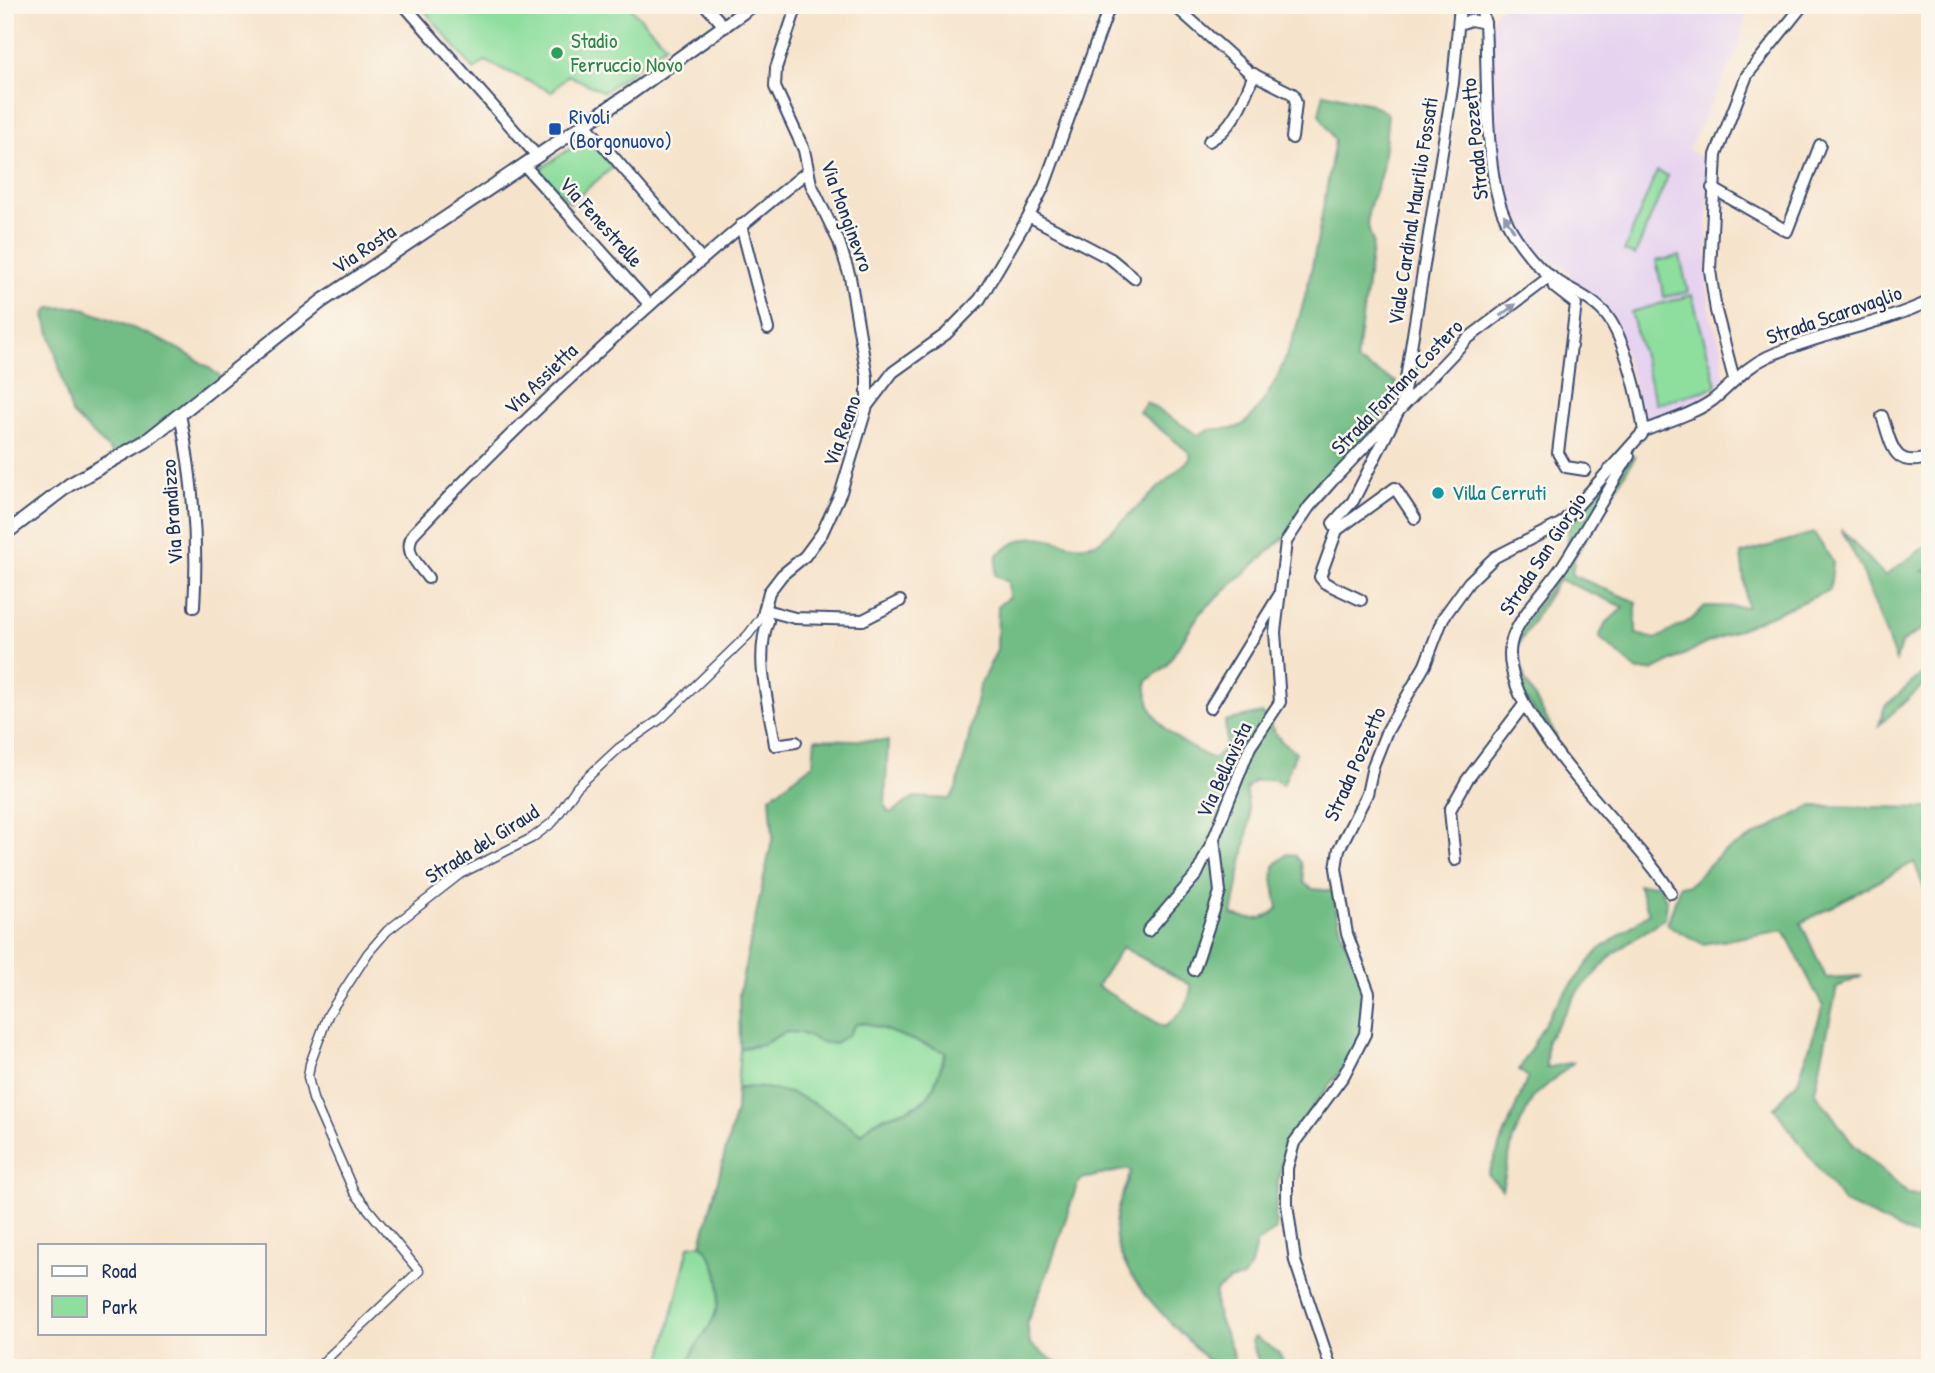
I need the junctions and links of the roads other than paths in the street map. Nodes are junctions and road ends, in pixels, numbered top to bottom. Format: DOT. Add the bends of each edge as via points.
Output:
graph roads {
  1 [pos="404,5"];
  2 [pos="705,5"];
  3 [pos="753,5"];
  4 [pos="797,5"];
  5 [pos="1110,5"];
  6 [pos="1174,5"];
  7 [pos="1460,5"];
  8 [pos="1480,5"];
  9 [pos="1803,5"];
  10 [pos="1485,23"];
  11 [pos="1459,24"];
  12 [pos="725,27"];
  13 [pos="1254,74"];
  14 [pos="584,124"];
  15 [pos="1292,138"];
  16 [pos="1209,141"];
  17 [pos="1820,145"];
  18 [pos="537,156"];
  19 [pos="524,165"];
  20 [pos="808,171"];
  21 [pos="1713,188"];
  22 [pos="1029,216"];
  23 [pos="741,225"];
  24 [pos="701,258"];
  25 [pos="1551,276"];
  26 [pos="1134,278"];
  27 [pos="1930,301"];
  28 [pos="649,304"];
  29 [pos="768,329"];
  30 [pos="1734,379"];
  31 [pos="1402,404"];
  32 [pos="867,406"];
  33 [pos="180,414"];
  34 [pos="1882,416"];
  35 [pos="1644,431"];
  36 [pos="1930,457"];
  37 [pos="1586,470"];
  38 [pos="1415,519"];
  39 [pos="1337,530"];
  40 [pos="5,534"];
  41 [pos="1286,542"];
  42 [pos="428,578"];
  43 [pos="1279,595"];
  44 [pos="1361,600"];
  45 [pos="900,601"];
  46 [pos="194,607"];
  47 [pos="764,613"];
  48 [pos="1523,706"];
  49 [pos="1210,708"];
  50 [pos="796,742"];
  51 [pos="1214,838"];
  52 [pos="1455,860"];
  53 [pos="1671,893"];
  54 [pos="1148,931"];
  55 [pos="1194,970"];
  56 [pos="317,1368"];
  57 [pos="1331,1368"];
  1 -- 18 [label="street"];
  2 -- 12 [label="street"];
  3 -- 12 [label="street, Via Rosta"];
  4 -- 20 [label="street, Via Monginevro" via="776,68 775,88 804,150"];
  5 -- 22 [label="street, Via Reano"];
  6 -- 13 [label="street"];
  7 -- 11 [label="street, Viale Cardinal Maurilio Fossati"];
  8 -- 10 [label="street, Strada Pozzetto"];
  9 -- 21 [label="street" via="1747,75 1716,155"];
  10 -- 11 [label="street" via="1471,20"];
  25 -- 10 [label="street, Strada Pozzetto, one-way" via="1503,215 1496,192"];
  11 -- 31 [label="street, Viale Cardinal Maurilio Fossati"];
  12 -- 14 [label="street, Via Rosta"];
  13 -- 15 [label="street" via="1293,94"];
  13 -- 16 [label="street" via="1223,134"];
  14 -- 18 [label="street, Via Rosta"];
  14 -- 24 [label="street"];
  17 -- 21 [label="street" via="1787,231"];
  18 -- 19 [label="street, Via Rosta"];
  19 -- 28 [label="street, Via Fenestrelle"];
  19 -- 33 [label="street, Via Rosta" via="313,307"];
  20 -- 23 [label="street, Via Assietta"];
  20 -- 32 [label="street, Via Monginevro" via="850,277 867,377"];
  21 -- 30 [label="street" via="1710,270"];
  22 -- 26 [label="street" via="1111,259"];
  22 -- 32 [label="street, Via Reano" via="980,299 946,334 893,372"];
  23 -- 24 [label="street, Via Assietta"];
  23 -- 29 [label="street"];
  24 -- 28 [label="street, Via Assietta"];
  31 -- 25 [label="street, Strada Fontana Costero, one-way" via="1467,339"];
  25 -- 35 [label="street, Strada Pozzetto" via="1595,303 1608,317 1628,365"];
  25 -- 37 [label="street, Strada Pozzetto" via="1554,287 1576,303 1558,453 1566,467"];
  27 -- 30 [label="street, Strada Scaravaglio" via="1899,316 1800,343 1764,358"];
  28 -- 42 [label="street, Via Assietta" via="414,533 409,551"];
  30 -- 35 [label="street, Strada Scaravaglio" via="1712,401"];
  31 -- 39 [label="street" via="1353,501 1333,523"];
  31 -- 41 [label="street, Strada Fontana Costero" via="1309,507"];
  32 -- 47 [label="street, Via Reano" via="841,492 822,533 769,592"];
  33 -- 40 [label="street, Via Rosta" via="133,450 69,485"];
  33 -- 46 [label="street, Via Brandizzo" via="195,525"];
  34 -- 36 [label="street" via="1902,460"];
  35 -- 48 [label="street, Strada San Giorgio" via="1513,636 1510,663"];
  35 -- 57 [label="street, Strada Pozzetto" via="1562,523 1495,557 1469,582 1443,618 1425,664 1386,733 1367,794 1339,849 1336,868 1347,934 1369,993 1365,1034 1344,1075 1294,1143 1287,1180 1295,1261"];
  38 -- 39 [label="street" via="1395,488"];
  39 -- 44 [label="street" via="1320,577"];
  41 -- 43 [label="street, Via Bellavista"];
  43 -- 49 [label="street, Via Bellavista"];
  43 -- 51 [label="street, Via Bellavista" via="1275,632 1280,702 1250,747"];
  45 -- 47 [label="street" via="863,620"];
  47 -- 50 [label="street, Via Reano" via="768,621 761,666 775,745"];
  47 -- 56 [label="street, Strada del Giraud" via="748,635 662,718 619,748 577,787 553,822 532,838 460,874 387,931 328,1014 310,1064 313,1099 354,1192 419,1271"];
  48 -- 52 [label="street" via="1450,810"];
  48 -- 53 [label="street, Strada San Giorgio"];
  51 -- 54 [label="street, Via Bellavista" via="1196,874"];
  51 -- 55 [label="street, Via Bellavista" via="1220,892"];
}
